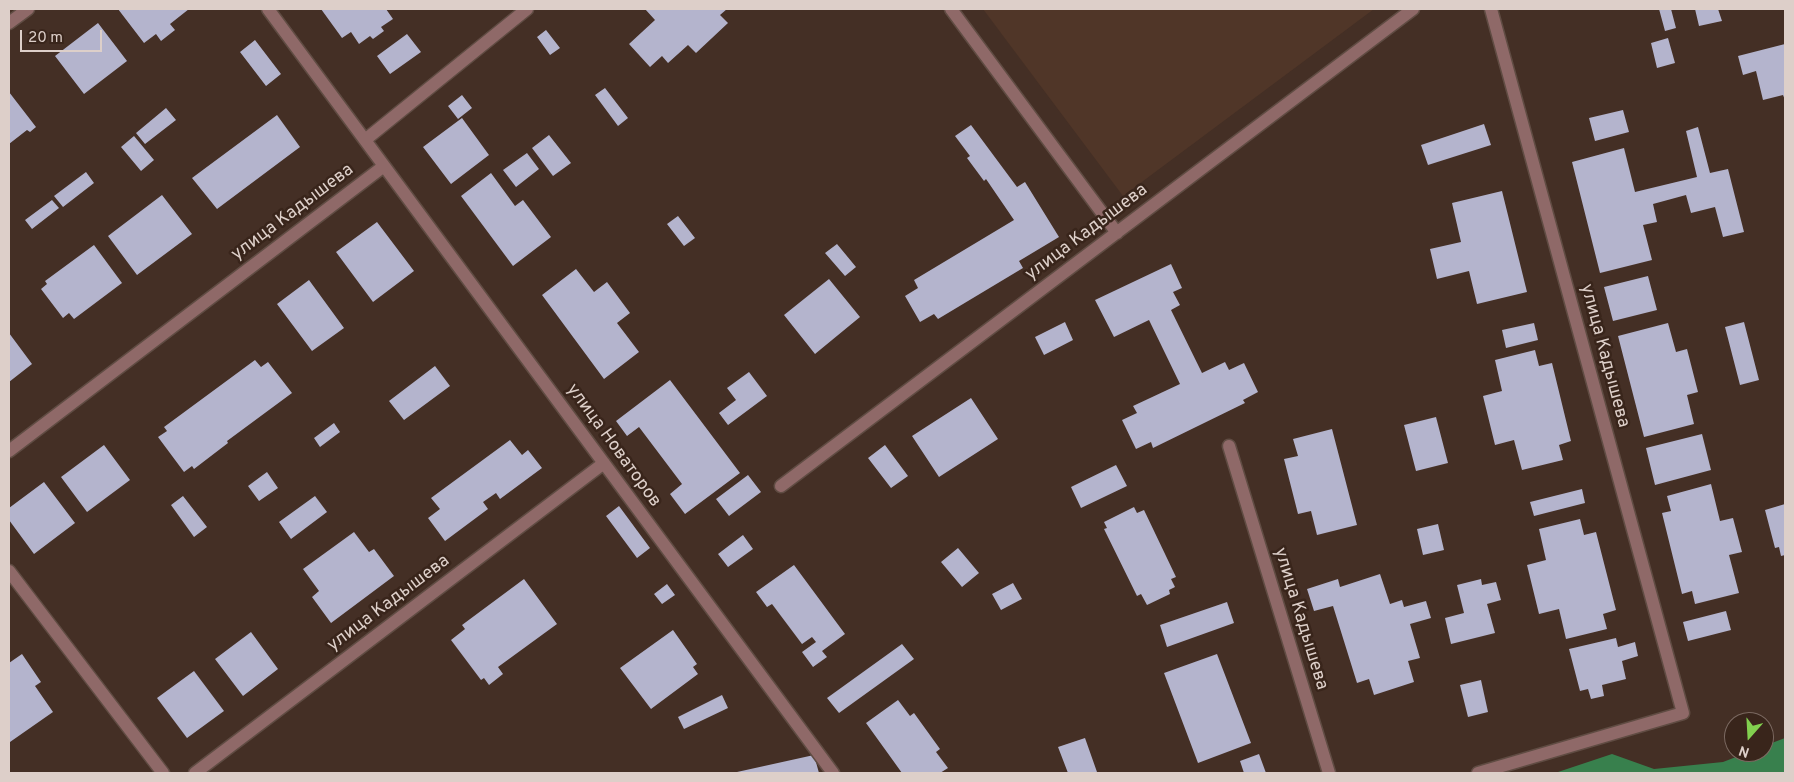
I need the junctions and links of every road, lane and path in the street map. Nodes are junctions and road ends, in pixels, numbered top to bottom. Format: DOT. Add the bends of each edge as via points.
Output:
graph roads {
  1 [pos="28,9"];
  2 [pos="268,9"];
  3 [pos="527,9"];
  4 [pos="951,9"];
  5 [pos="1413,9"];
  6 [pos="1491,9"];
  7 [pos="9,23"];
  8 [pos="365,140"];
  9 [pos="384,166"];
  10 [pos="1117,233"];
  11 [pos="1229,446"];
  12 [pos="9,450"];
  13 [pos="604,463"];
  14 [pos="782,486"];
  15 [pos="9,571"];
  16 [pos="163,773"];
  17 [pos="195,773"];
  18 [pos="833,773"];
  19 [pos="1329,773"];
  20 [pos="1478,773"];
  1 -- 7 [label="street"];
  2 -- 8 [label="street, улица Новаторов"];
  3 -- 8 [label="street"];
  4 -- 10 [label="street"];
  5 -- 10 [label="street, улица Кадышева"];
  6 -- 20 [label="street, улица Кадышева" via="1683,713"];
  8 -- 9 [label="street, улица Новаторов"];
  9 -- 12 [label="street, улица Кадышева"];
  9 -- 13 [label="street, улица Новаторов"];
  10 -- 14 [label="street, улица Кадышева"];
  11 -- 19 [label="street, улица Кадышева"];
  13 -- 17 [label="street, улица Кадышева"];
  13 -- 18 [label="street, улица Новаторов"];
  15 -- 16 [label="street"];
}
